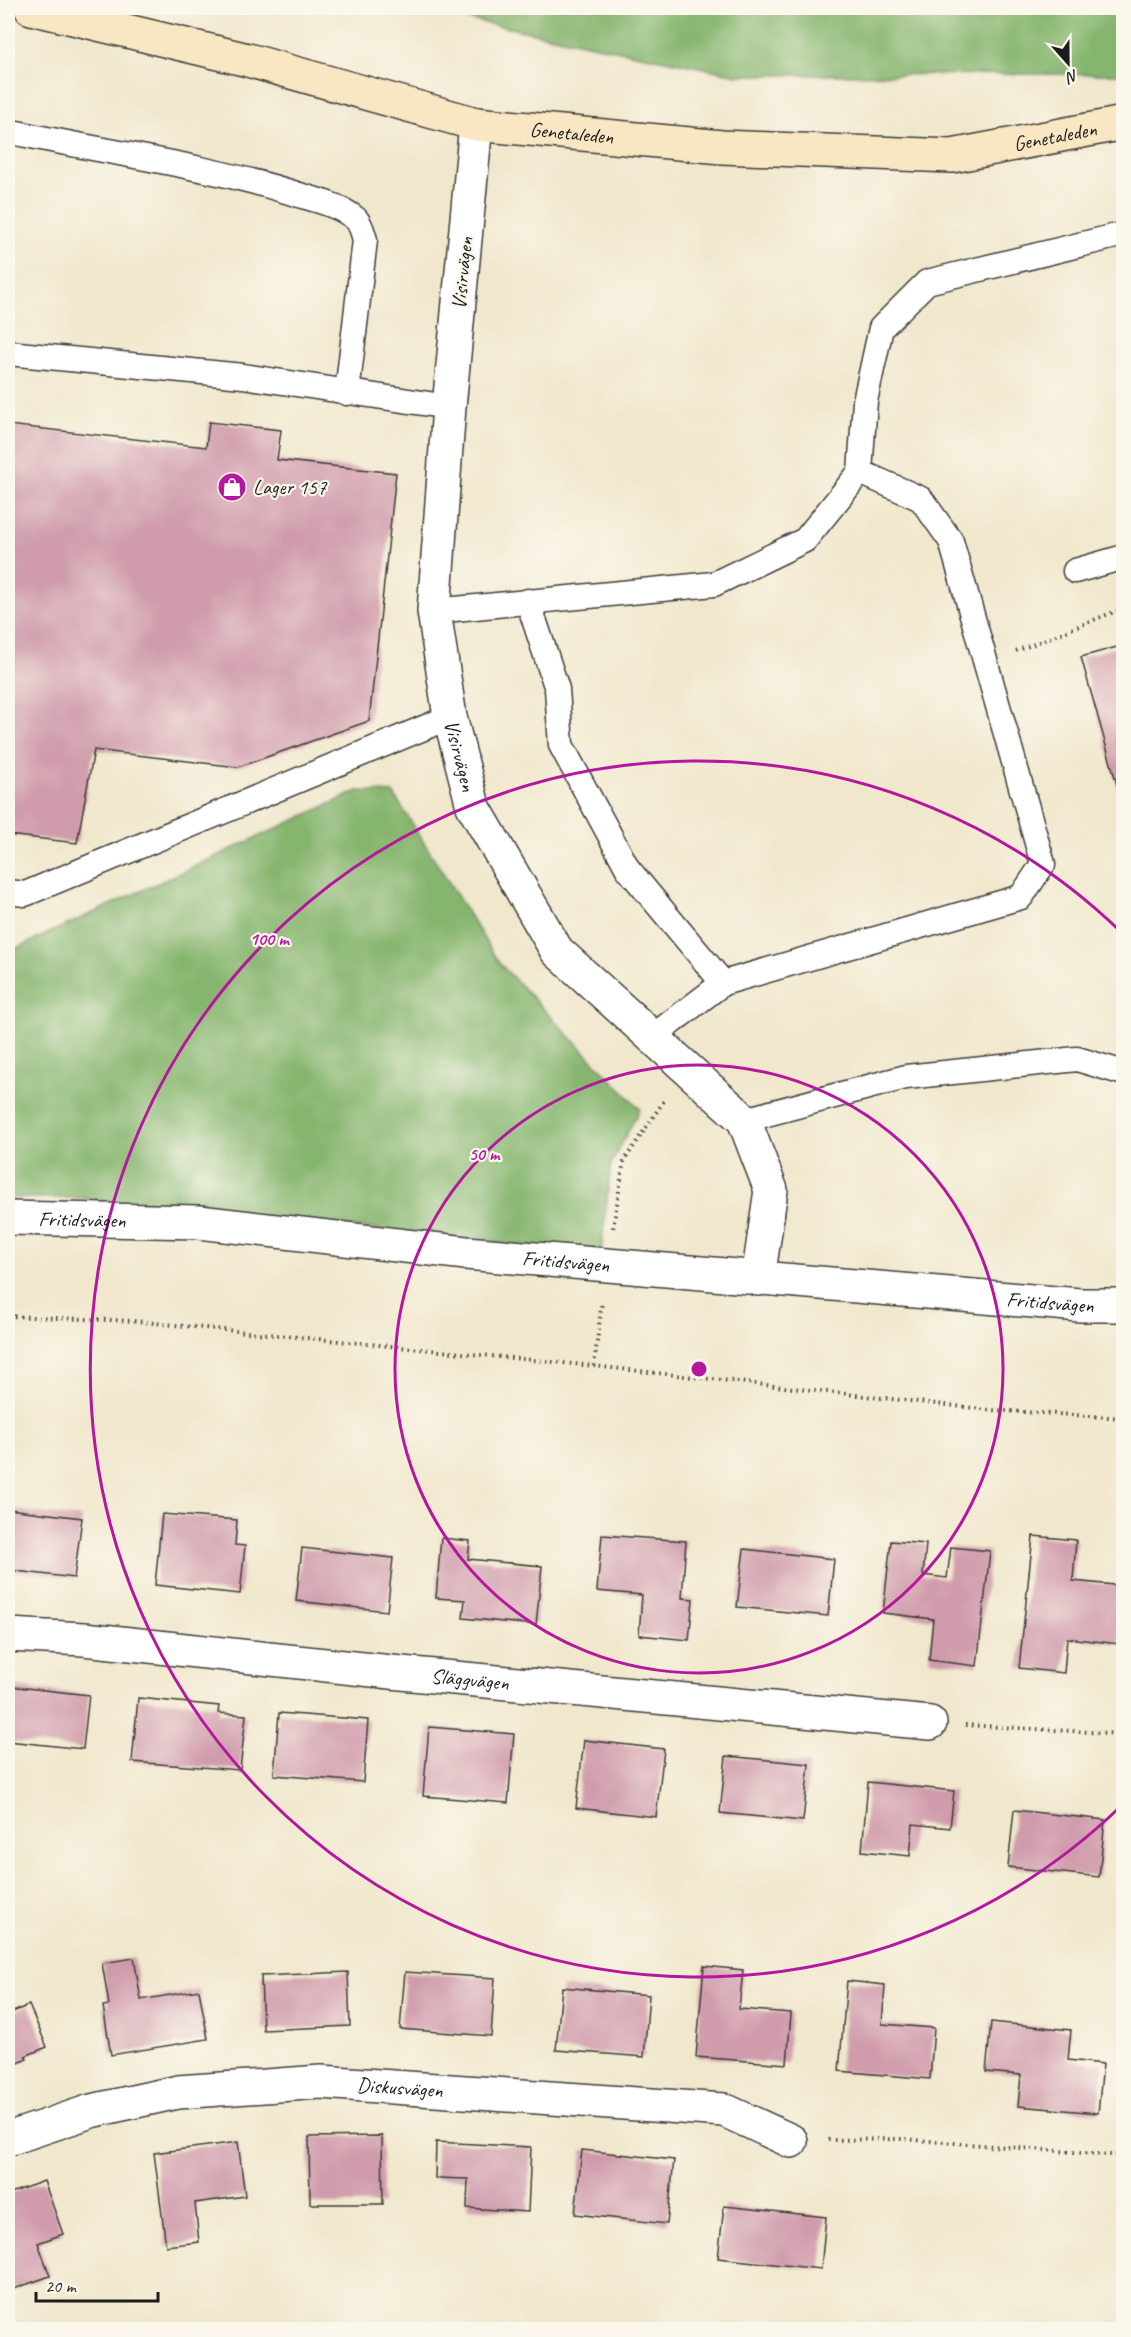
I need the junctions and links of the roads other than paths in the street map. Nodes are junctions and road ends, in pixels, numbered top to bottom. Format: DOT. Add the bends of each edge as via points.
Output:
graph roads {
  1 [pos="31,8"];
  2 [pos="1124,123"];
  3 [pos="476,124"];
  4 [pos="8,131"];
  5 [pos="1124,234"];
  6 [pos="8,353"];
  7 [pos="347,393"];
  8 [pos="449,406"];
  9 [pos="860,472"];
  10 [pos="1124,557"];
  11 [pos="1075,571"];
  12 [pos="528,601"];
  13 [pos="434,611"];
  14 [pos="450,717"];
  15 [pos="8,892"];
  16 [pos="723,983"];
  17 [pos="652,1037"];
  18 [pos="1124,1073"];
  19 [pos="744,1120"];
  20 [pos="8,1218"];
  21 [pos="758,1279"];
  22 [pos="1124,1305"];
  23 [pos="8,1635"];
  24 [pos="930,1723"];
  25 [pos="8,2139"];
  26 [pos="791,2140"];
  1 -- 3 [label="main road, Genetaleden" via="248,60"];
  2 -- 3 [label="main road, Genetaleden" via="952,156 722,147"];
  3 -- 8 [label="street, Visirvägen"];
  4 -- 7 [label="lane" via="162,160 266,185 337,207 358,221 365,240"];
  5 -- 9 [label="lane" via="927,282 881,328 865,401"];
  6 -- 7 [label="lane" via="243,376"];
  7 -- 8 [label="lane"];
  8 -- 13 [label="street, Visirvägen"];
  9 -- 12 [label="lane" via="805,540 714,584"];
  9 -- 16 [label="lane" via="921,499 951,541 1043,864 1021,897"];
  10 -- 11 [label="lane"];
  12 -- 13 [label="lane"];
  12 -- 16 [label="lane" via="557,689 561,745 628,869"];
  13 -- 14 [label="street, Visirvägen"];
  14 -- 15 [label="lane" via="25,894"];
  14 -- 17 [label="street, Visirvägen" via="473,806 557,951"];
  16 -- 17 [label="lane"];
  17 -- 19 [label="street, Visirvägen"];
  18 -- 19 [label="lane" via="1077,1059 906,1077"];
  19 -- 21 [label="street, Visirvägen" via="771,1190"];
  20 -- 21 [label="street, Fritidsvägen" via="199,1222 466,1253"];
  21 -- 22 [label="street, Fritidsvägen" via="1080,1305"];
  23 -- 24 [label="street, Släggvägen" via="84,1639"];
  25 -- 26 [label="street, Diskusvägen" via="91,2111 178,2092 321,2082 724,2110"];
}
